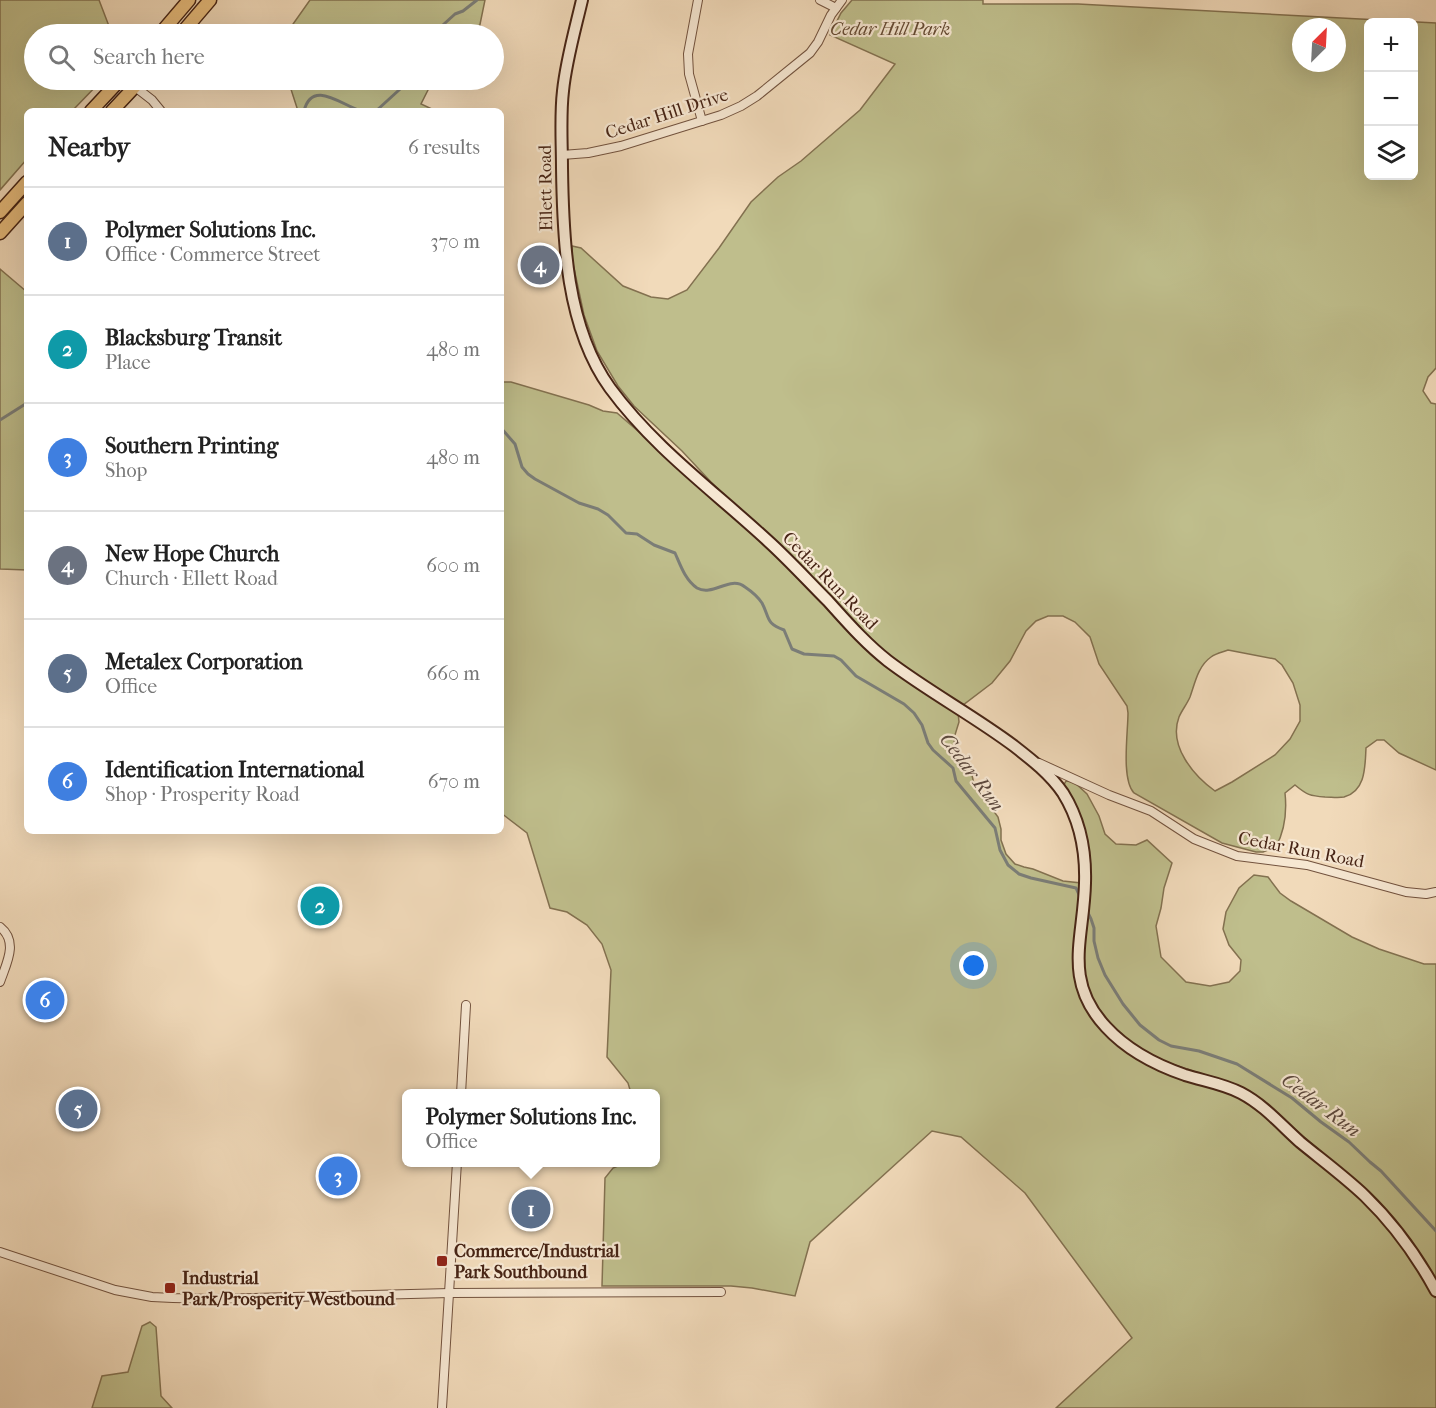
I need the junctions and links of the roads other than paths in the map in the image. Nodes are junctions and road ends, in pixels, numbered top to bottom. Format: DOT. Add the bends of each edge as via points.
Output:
graph roads {
  1 [pos="189,0"];
  2 [pos="210,0"];
  3 [pos="582,0"];
  4 [pos="698,0"];
  5 [pos="820,0"];
  6 [pos="842,0"];
  7 [pos="836,8"];
  8 [pos="169,24"];
  9 [pos="190,24"];
  10 [pos="111,90"];
  11 [pos="131,90"];
  12 [pos="143,90"];
  13 [pos="95,108"];
  14 [pos="115,108"];
  15 [pos="158,108"];
  16 [pos="702,120"];
  17 [pos="562,155"];
  18 [pos="24,185"];
  19 [pos="24,206"];
  20 [pos="0,212"];
  21 [pos="0,233"];
  22 [pos="620,400"];
  23 [pos="1035,762"];
  24 [pos="1436,892"];
  25 [pos="0,927"];
  26 [pos="0,982"];
  27 [pos="466,1005"];
  28 [pos="461,1089"];
  29 [pos="457,1167"];
  30 [pos="0,1252"];
  31 [pos="1436,1291"];
  32 [pos="721,1292"];
  33 [pos="450,1293"];
  34 [pos="442,1408"];
  1 -- 8 [label="main road"];
  2 -- 9 [label="main road"];
  3 -- 17 [label="street, Ellett Road" via="563,93"];
  4 -- 16 [label="street" via="688,54 689,74"];
  5 -- 7 [label="street"];
  6 -- 7 [label="street, Cedar Hill Drive"];
  7 -- 16 [label="street, Cedar Hill Drive" via="818,42 804,58 741,106"];
  10 -- 13 [label="main road"];
  11 -- 14 [label="main road"];
  12 -- 15 [label="street"];
  16 -- 17 [label="street, Cedar Hill Drive" via="603,150"];
  17 -- 22 [label="street, Ellett Road" via="564,240 571,289 590,353"];
  18 -- 20 [label="main road"];
  19 -- 21 [label="main road"];
  22 -- 23 [label="street, Cedar Run Road" via="652,438 767,540 867,644"];
  23 -- 24 [label="street, Cedar Run Road" via="1151,811 1194,839 1237,856 1307,865 1406,892"];
  23 -- 31 [label="street, Cedar Run Road" via="1062,793 1083,846 1085,884 1079,978 1094,1013 1115,1036 1142,1056 1182,1074 1232,1089 1262,1107 1364,1195 1416,1256"];
  25 -- 26 [label="street" via="10,940"];
  27 -- 28 [label="street"];
  29 -- 33 [label="street"];
  30 -- 33 [label="street" via="115,1290 152,1297"];
  32 -- 33 [label="street"];
  33 -- 34 [label="street"];
}
